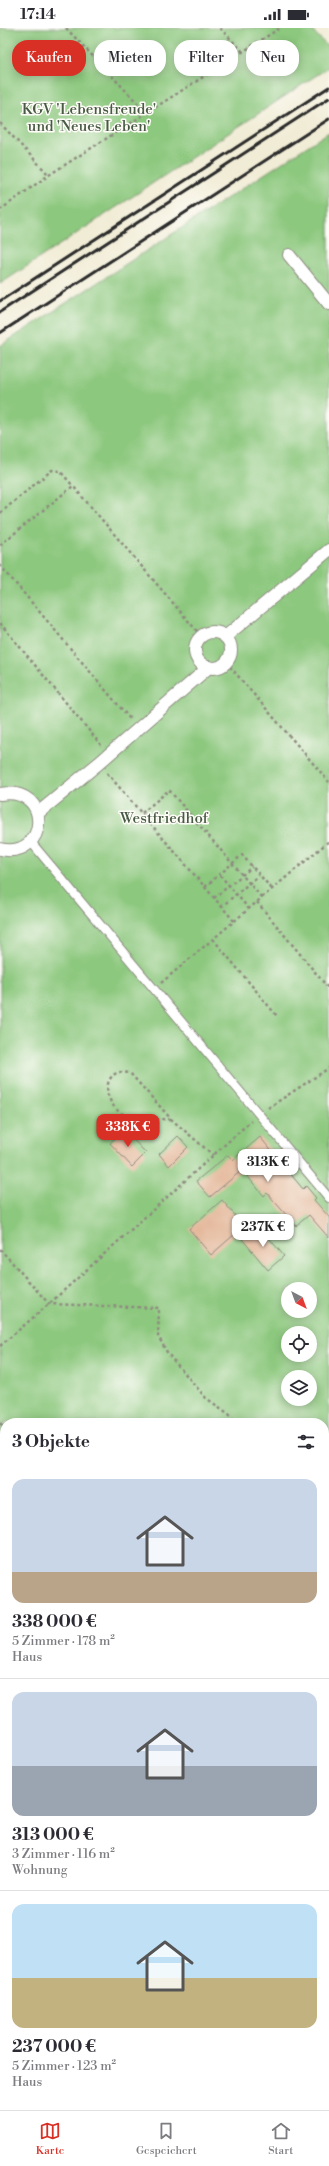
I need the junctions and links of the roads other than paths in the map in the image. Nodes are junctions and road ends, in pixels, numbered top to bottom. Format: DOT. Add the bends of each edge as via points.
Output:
graph roads {
  1 [pos="289,255"];
  2 [pos="329,304"];
  3 [pos="329,550"];
  4 [pos="225,637"];
  5 [pos="209,667"];
  6 [pos="0,794"];
  7 [pos="38,813"];
  8 [pos="31,842"];
  9 [pos="0,849"];
  10 [pos="329,1198"];
  1 -- 2 [label="street"];
  3 -- 4 [label="street"];
  4 -- 5 [label="street" via="231,650 226,662 221,666"];
  4 -- 5 [label="street" via="213,632 202,637 196,650 197,658"];
  5 -- 7 [label="street"];
  6 -- 7 [label="street" via="20,794 33,804"];
  7 -- 8 [label="street" via="39,824"];
  8 -- 9 [label="street" via="18,850"];
  8 -- 10 [label="lane"];
}
